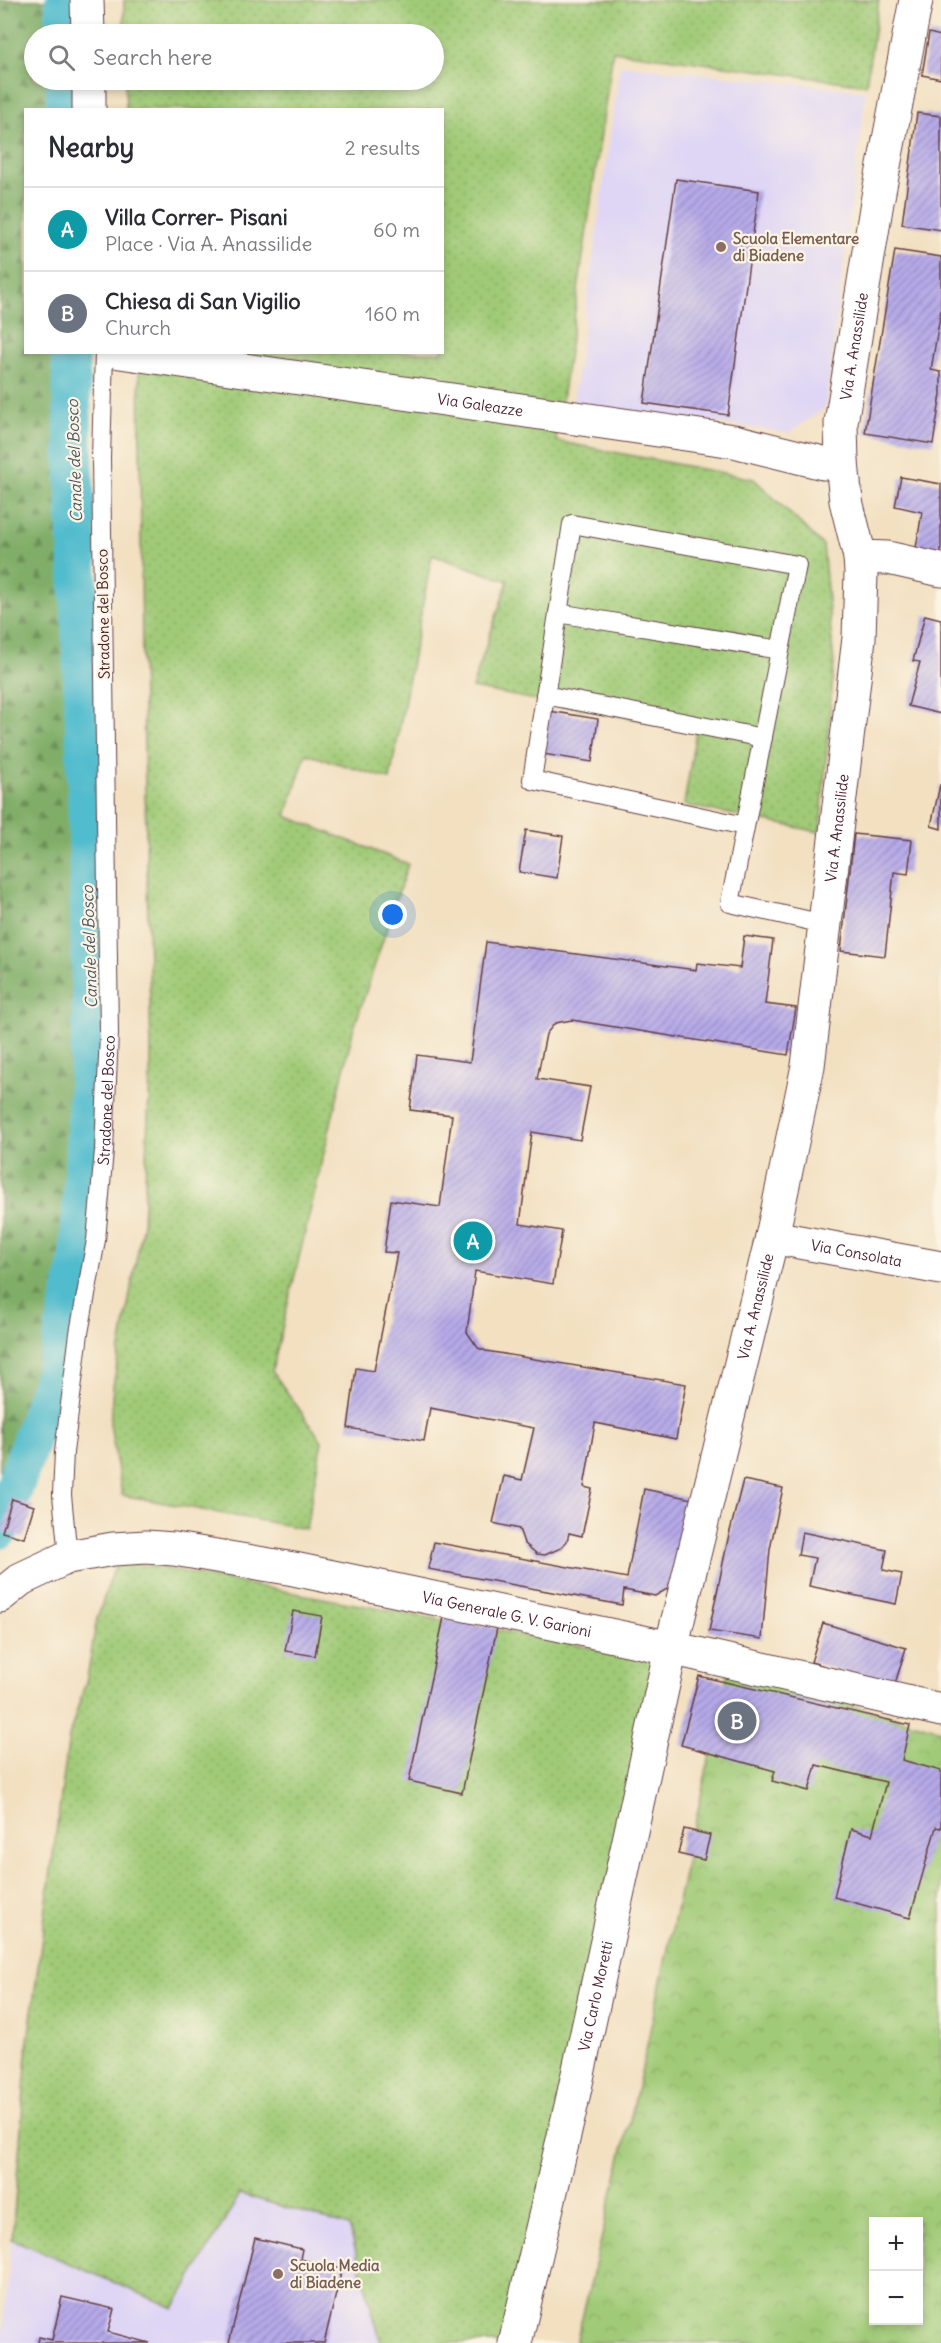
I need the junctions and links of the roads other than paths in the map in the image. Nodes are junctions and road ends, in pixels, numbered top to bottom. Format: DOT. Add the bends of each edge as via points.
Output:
graph roads {
  1 [pos="87,0"];
  2 [pos="916,0"];
  3 [pos="88,24"];
  4 [pos="89,90"];
  5 [pos="89,108"];
  6 [pos="104,354"];
  7 [pos="134,354"];
  8 [pos="842,463"];
  9 [pos="860,557"];
  10 [pos="941,570"];
  11 [pos="558,612"];
  12 [pos="780,650"];
  13 [pos="545,695"];
  14 [pos="763,738"];
  15 [pos="745,826"];
  16 [pos="824,924"];
  17 [pos="772,1237"];
  18 [pos="941,1268"];
  19 [pos="69,1557"];
  20 [pos="0,1596"];
  21 [pos="671,1648"];
  22 [pos="941,1710"];
  23 [pos="514,2343"];
  1 -- 3 [label="street"];
  2 -- 8 [label="street, Via A. Anassilide" via="877,202 841,423"];
  4 -- 5 [label="street"];
  6 -- 19 [label="lane, Stradone del Bosco" via="101,458 109,1033 96,1240 63,1452 62,1496"];
  7 -- 8 [label="street, Via Galeazze" via="734,441 823,463"];
  8 -- 9 [label="street, Via A. Anassilide" via="846,501"];
  9 -- 10 [label="street" via="888,558"];
  9 -- 16 [label="street, Via A. Anassilide" via="860,638"];
  11 -- 12 [label="lane"];
  11 -- 12 [label="lane" via="572,524 797,565"];
  11 -- 13 [label="lane"];
  12 -- 14 [label="lane"];
  13 -- 14 [label="lane"];
  13 -- 15 [label="lane" via="531,780"];
  14 -- 15 [label="lane"];
  15 -- 16 [label="lane" via="730,903"];
  16 -- 17 [label="street, Via A. Anassilide" via="808,1066"];
  17 -- 18 [label="street, Via Consolata"];
  17 -- 21 [label="street, Via A. Anassilide"];
  19 -- 20 [label="street, Via Generale G. V. Garioni" via="21,1579"];
  19 -- 21 [label="street, Via Generale G. V. Garioni" via="113,1549 174,1549 294,1569"];
  21 -- 22 [label="street, Via Generale G. V. Garioni"];
  21 -- 23 [label="street, Via Carlo Moretti" via="571,2106"];
}
